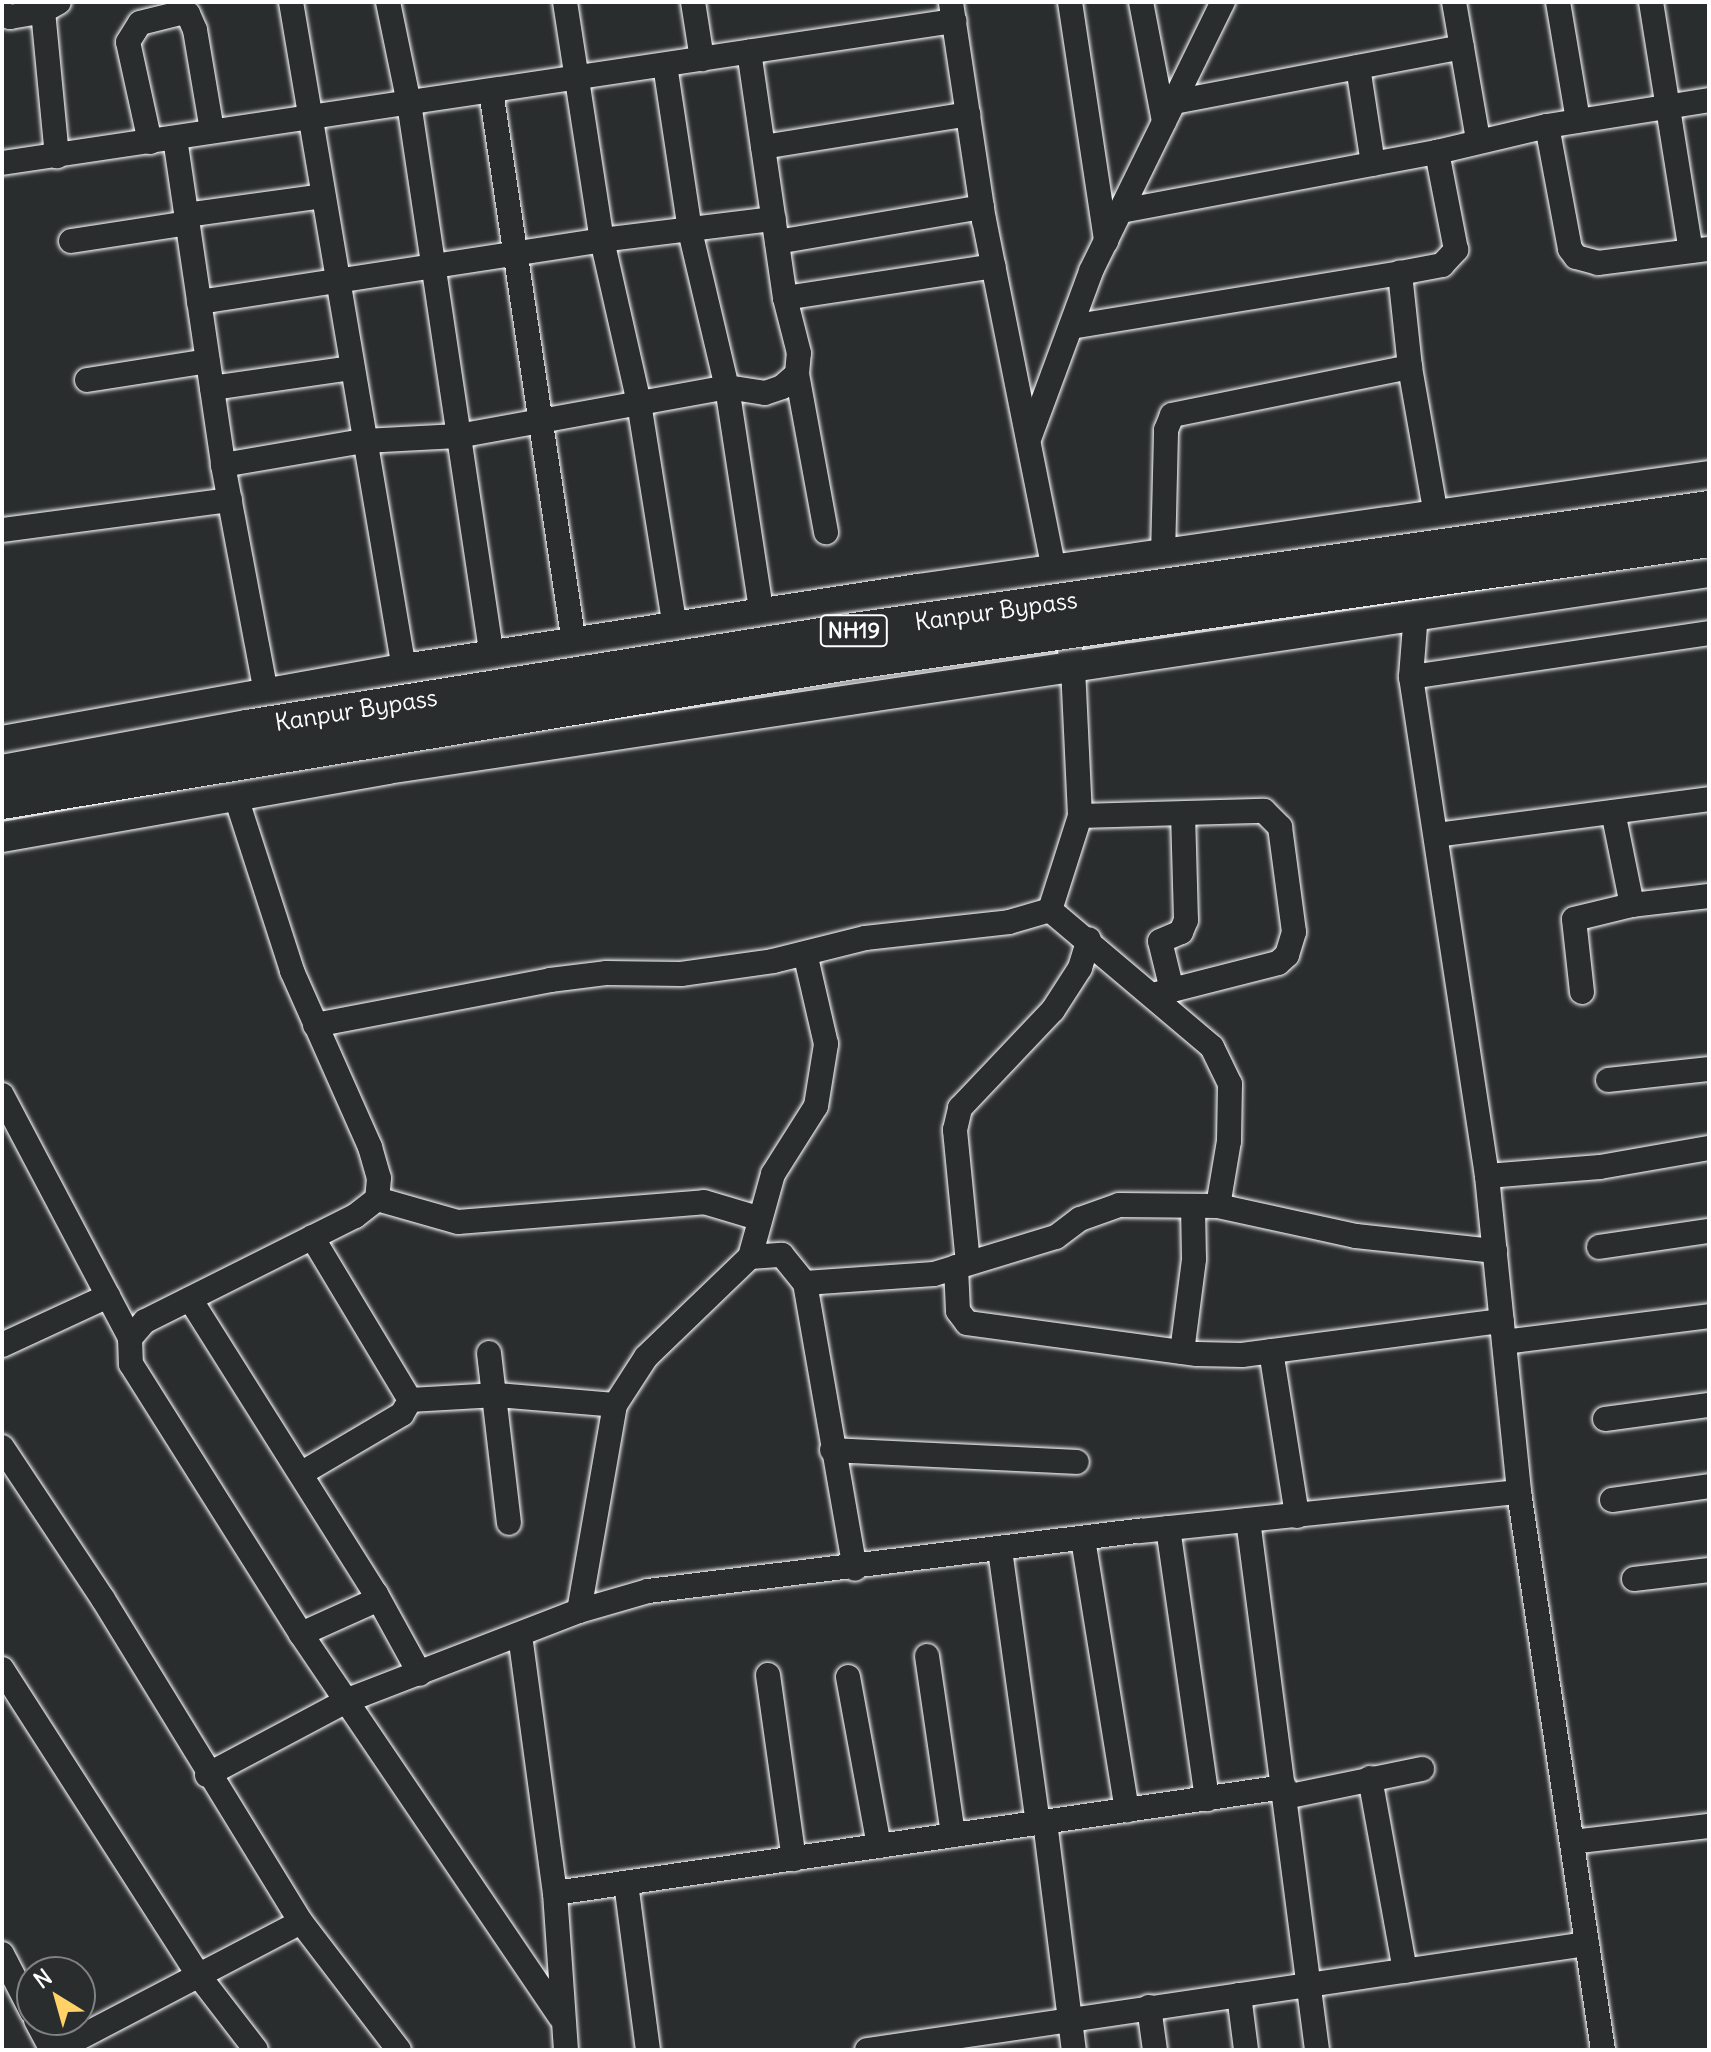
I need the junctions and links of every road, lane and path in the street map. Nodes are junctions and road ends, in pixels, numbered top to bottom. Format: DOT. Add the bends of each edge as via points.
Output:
graph roads {
  1 [pos="291,2"];
  2 [pos="388,2"];
  3 [pos="565,2"];
  4 [pos="693,2"];
  5 [pos="1070,2"];
  6 [pos="1141,2"];
  7 [pos="1223,2"];
  8 [pos="1454,2"];
  9 [pos="1558,2"];
  10 [pos="1658,3"];
  11 [pos="51,6"];
  12 [pos="166,9"];
  13 [pos="952,12"];
  14 [pos="2,13"];
  15 [pos="1462,47"];
  16 [pos="749,52"];
  17 [pos="702,59"];
  18 [pos="665,65"];
  19 [pos="1358,67"];
  20 [pos="577,78"];
  21 [pos="491,91"];
  22 [pos="1709,100"];
  23 [pos="409,103"];
  24 [pos="1669,107"];
  25 [pos="1169,112"];
  26 [pos="968,114"];
  27 [pos="311,118"];
  28 [pos="1578,120"];
  29 [pos="1547,126"];
  30 [pos="212,130"];
  31 [pos="175,138"];
  32 [pos="1478,139"];
  33 [pos="150,142"];
  34 [pos="763,147"];
  35 [pos="1437,152"];
  36 [pos="57,156"];
  37 [pos="2,163"];
  38 [pos="1373,164"];
  39 [pos="323,196"];
  40 [pos="982,207"];
  41 [pos="1121,211"];
  42 [pos="187,219"];
  43 [pos="690,231"];
  44 [pos="775,231"];
  45 [pos="602,240"];
  46 [pos="71,241"];
  47 [pos="1106,241"];
  48 [pos="1700,250"];
  49 [pos="517,255"];
  50 [pos="433,265"];
  51 [pos="994,266"];
  52 [pos="1400,273"];
  53 [pos="337,281"];
  54 [pos="785,298"];
  55 [pos="199,302"];
  56 [pos="1071,327"];
  57 [pos="208,361"];
  58 [pos="1410,367"];
  59 [pos="351,368"];
  60 [pos="797,374"];
  61 [pos="87,380"];
  62 [pos="727,387"];
  63 [pos="212,388"];
  64 [pos="639,403"];
  65 [pos="543,421"];
  66 [pos="458,436"];
  67 [pos="1029,439"];
  68 [pos="364,441"];
  69 [pos="223,465"];
  70 [pos="1709,476"];
  71 [pos="230,500"];
  72 [pos="1709,509"];
  73 [pos="1436,515"];
  74 [pos="2,530"];
  75 [pos="826,532"];
  76 [pos="1709,539"];
  77 [pos="1163,556"];
  78 [pos="1057,571"];
  79 [pos="1709,572"];
  80 [pos="1416,613"];
  81 [pos="762,615"];
  82 [pos="675,629"];
  83 [pos="1709,633"];
  84 [pos="574,643"];
  85 [pos="492,657"];
  86 [pos="1073,665"];
  87 [pos="404,669"];
  88 [pos="1411,677"];
  89 [pos="266,693"];
  90 [pos="2,741"];
  91 [pos="2,773"];
  92 [pos="235,794"];
  93 [pos="1709,799"];
  94 [pos="2,801"];
  95 [pos="1613,812"];
  96 [pos="1183,815"];
  97 [pos="1080,816"];
  98 [pos="1436,835"];
  99 [pos="2,837"];
  100 [pos="1709,896"];
  101 [pos="1632,905"];
  102 [pos="1050,910"];
  103 [pos="1089,939"];
  104 [pos="805,953"];
  105 [pos="1162,992"];
  106 [pos="1582,992"];
  107 [pos="315,1025"];
  108 [pos="1709,1069"];
  109 [pos="1608,1080"];
  110 [pos="2,1095"];
  111 [pos="1709,1148"];
  112 [pos="1487,1176"];
  113 [pos="377,1199"];
  114 [pos="1193,1206"];
  115 [pos="1218,1206"];
  116 [pos="758,1218"];
  117 [pos="1709,1231"];
  118 [pos="312,1237"];
  119 [pos="1599,1247"];
  120 [pos="1495,1251"];
  121 [pos="750,1257"];
  122 [pos="962,1265"];
  123 [pos="805,1283"];
  124 [pos="108,1296"];
  125 [pos="190,1299"];
  126 [pos="1709,1316"];
  127 [pos="1503,1332"];
  128 [pos="130,1338"];
  129 [pos="2,1345"];
  130 [pos="1271,1351"];
  131 [pos="1182,1352"];
  132 [pos="489,1353"];
  133 [pos="497,1395"];
  134 [pos="410,1400"];
  135 [pos="615,1405"];
  136 [pos="1709,1405"];
  137 [pos="1605,1419"];
  138 [pos="2,1447"];
  139 [pos="832,1450"];
  140 [pos="1077,1462"];
  141 [pos="302,1473"];
  142 [pos="1709,1486"];
  143 [pos="1519,1492"];
  144 [pos="1612,1500"];
  145 [pos="1297,1516"];
  146 [pos="1248,1520"];
  147 [pos="509,1523"];
  148 [pos="1168,1528"];
  149 [pos="1083,1539"];
  150 [pos="1000,1550"];
  151 [pos="855,1569"];
  152 [pos="1709,1570"];
  153 [pos="1634,1579"];
  154 [pos="376,1594"];
  155 [pos="579,1611"];
  156 [pos="301,1634"];
  157 [pos="520,1635"];
  158 [pos="927,1656"];
  159 [pos="2,1669"];
  160 [pos="420,1674"];
  161 [pos="768,1675"];
  162 [pos="848,1677"];
  163 [pos="348,1700"];
  164 [pos="1422,1769"];
  165 [pos="207,1775"];
  166 [pos="1370,1778"];
  167 [pos="1284,1792"];
  168 [pos="1207,1799"];
  169 [pos="1127,1810"];
  170 [pos="1041,1822"];
  171 [pos="1709,1826"];
  172 [pos="953,1835"];
  173 [pos="1572,1842"];
  174 [pos="879,1846"];
  175 [pos="794,1859"];
  176 [pos="626,1883"];
  177 [pos="555,1893"];
  178 [pos="301,1922"];
  179 [pos="1587,1944"];
  180 [pos="2,1954"];
  181 [pos="1405,1971"];
  182 [pos="199,1976"];
  183 [pos="16,1981"];
  184 [pos="1309,1984"];
  185 [pos="1239,1995"];
  186 [pos="1149,2007"];
  187 [pos="560,2017"];
  188 [pos="1070,2018"];
  189 [pos="904,2047"];
  190 [pos="54,2050"];
  191 [pos="256,2050"];
  192 [pos="399,2050"];
  193 [pos="566,2050"];
  194 [pos="648,2050"];
  195 [pos="867,2050"];
  196 [pos="1074,2050"];
  197 [pos="1155,2050"];
  198 [pos="1246,2050"];
  199 [pos="1317,2050"];
  200 [pos="1603,2050"];
  1 -- 27 [label="street"];
  2 -- 23 [label="street"];
  3 -- 20 [label="street"];
  4 -- 17 [label="street"];
  5 -- 47 [label="street"];
  6 -- 25 [label="street"];
  7 -- 25 [label="street"];
  8 -- 15 [label="street"];
  9 -- 28 [label="street"];
  10 -- 24 [label="street"];
  11 -- 14 [label="street" via="10,17"];
  11 -- 36 [label="street"];
  12 -- 30 [label="street" via="192,20"];
  12 -- 33 [label="street" via="133,28 128,42"];
  13 -- 16 [label="street"];
  13 -- 26 [label="street"];
  15 -- 19 [label="street"];
  15 -- 32 [label="street"];
  16 -- 17 [label="street"];
  16 -- 34 [label="street"];
  17 -- 18 [label="street"];
  18 -- 20 [label="street"];
  18 -- 43 [label="street"];
  19 -- 25 [label="street"];
  19 -- 38 [label="street"];
  20 -- 21 [label="street"];
  20 -- 45 [label="street"];
  21 -- 23 [label="street"];
  21 -- 49 [label="street"];
  22 -- 24 [label="street"];
  23 -- 27 [label="street"];
  23 -- 50 [label="street"];
  24 -- 28 [label="street"];
  24 -- 48 [label="street"];
  25 -- 41 [label="street"];
  26 -- 34 [label="street"];
  26 -- 40 [label="street"];
  27 -- 30 [label="street"];
  27 -- 39 [label="street"];
  28 -- 29 [label="street"];
  29 -- 32 [label="street"];
  29 -- 48 [label="street" via="1570,249 1576,257 1598,263"];
  30 -- 31 [label="street"];
  31 -- 33 [label="street"];
  31 -- 42 [label="street"];
  32 -- 35 [label="street"];
  33 -- 36 [label="street"];
  34 -- 44 [label="street"];
  35 -- 38 [label="street"];
  35 -- 52 [label="street" via="1456,250 1442,265"];
  36 -- 37 [label="street"];
  38 -- 41 [label="street"];
  39 -- 42 [label="street"];
  39 -- 53 [label="street"];
  40 -- 44 [label="street"];
  40 -- 51 [label="street"];
  41 -- 47 [label="street"];
  42 -- 46 [label="street"];
  42 -- 55 [label="street"];
  43 -- 44 [label="street"];
  43 -- 45 [label="street"];
  43 -- 62 [label="street"];
  44 -- 54 [label="street"];
  45 -- 49 [label="street"];
  45 -- 64 [label="street"];
  47 -- 56 [label="street"];
  49 -- 50 [label="street"];
  49 -- 65 [label="street"];
  50 -- 53 [label="street"];
  50 -- 66 [label="street"];
  51 -- 54 [label="street"];
  51 -- 67 [label="street"];
  52 -- 56 [label="street"];
  52 -- 58 [label="street"];
  53 -- 55 [label="street"];
  53 -- 59 [label="street"];
  54 -- 60 [label="street" via="799,353"];
  55 -- 57 [label="street"];
  56 -- 67 [label="street"];
  57 -- 61 [label="street"];
  57 -- 63 [label="street"];
  58 -- 73 [label="street"];
  58 -- 77 [label="street" via="1172,415 1166,430"];
  59 -- 63 [label="street"];
  59 -- 68 [label="street"];
  60 -- 62 [label="street" via="765,393"];
  60 -- 75 [label="street"];
  62 -- 64 [label="street"];
  62 -- 81 [label="street"];
  63 -- 69 [label="street"];
  64 -- 65 [label="street"];
  64 -- 82 [label="street"];
  65 -- 66 [label="street"];
  65 -- 84 [label="street"];
  66 -- 68 [label="street"];
  66 -- 85 [label="street"];
  67 -- 78 [label="street"];
  68 -- 69 [label="street"];
  68 -- 87 [label="street"];
  69 -- 71 [label="street"];
  70 -- 73 [label="main road"];
  71 -- 74 [label="street"];
  71 -- 89 [label="street"];
  72 -- 91 [label="highway, Kanpur Bypass / NH19, bridge" via="833,634 215,733"];
  73 -- 77 [label="main road"];
  76 -- 94 [label="highway, Kanpur Bypass / NH19, bridge" via="869,659"];
  77 -- 78 [label="main road"];
  78 -- 81 [label="main road"];
  78 -- 86 [label="street"];
  79 -- 80 [label="main road"];
  80 -- 86 [label="main road"];
  80 -- 88 [label="street"];
  81 -- 82 [label="main road"];
  82 -- 84 [label="main road"];
  83 -- 88 [label="street"];
  84 -- 85 [label="main road"];
  85 -- 87 [label="main road"];
  86 -- 92 [label="main road"];
  86 -- 97 [label="street"];
  87 -- 89 [label="main road"];
  88 -- 98 [label="street"];
  89 -- 90 [label="main road"];
  92 -- 99 [label="main road"];
  92 -- 107 [label="street"];
  93 -- 95 [label="street"];
  95 -- 98 [label="street"];
  95 -- 101 [label="street"];
  96 -- 97 [label="street"];
  96 -- 105 [label="street" via="1186,920 1181,932 1160,941"];
  96 -- 105 [label="street" via="1264,811 1274,817 1280,827 1294,932 1287,955 1278,963"];
  97 -- 102 [label="street"];
  98 -- 112 [label="street"];
  100 -- 101 [label="street"];
  101 -- 106 [label="street" via="1574,919"];
  102 -- 103 [label="street"];
  102 -- 104 [label="street" via="1009,922 865,938"];
  103 -- 105 [label="street"];
  103 -- 122 [label="street" via="1080,968 1053,1010 960,1108 955,1130"];
  104 -- 107 [label="street" via="681,974 606,973 550,980"];
  104 -- 116 [label="street" via="821,1012 826,1066 816,1106 773,1174"];
  105 -- 115 [label="street" via="1212,1047 1230,1084 1229,1141"];
  107 -- 113 [label="street" via="370,1147 379,1178"];
  108 -- 109 [label="street"];
  110 -- 124 [label="street"];
  111 -- 112 [label="street" via="1600,1167"];
  112 -- 120 [label="street"];
  113 -- 116 [label="street" via="458,1222 704,1202"];
  113 -- 118 [label="street"];
  114 -- 115 [label="street"];
  114 -- 122 [label="street" via="1099,1210 1056,1237"];
  114 -- 131 [label="street" via="1194,1259"];
  115 -- 120 [label="street" via="1356,1236"];
  116 -- 121 [label="street"];
  117 -- 119 [label="street"];
  118 -- 125 [label="street"];
  118 -- 134 [label="street"];
  120 -- 127 [label="street"];
  121 -- 123 [label="street" via="782,1255"];
  121 -- 135 [label="street" via="646,1357"];
  122 -- 123 [label="street" via="934,1274"];
  122 -- 131 [label="street" via="958,1311 967,1323"];
  123 -- 139 [label="street"];
  124 -- 128 [label="street"];
  124 -- 129 [label="street"];
  125 -- 128 [label="street" via="145,1321"];
  125 -- 141 [label="street"];
  126 -- 127 [label="street"];
  127 -- 130 [label="street"];
  127 -- 143 [label="street"];
  128 -- 156 [label="street" via="131,1364"];
  130 -- 131 [label="street"];
  130 -- 145 [label="street"];
  132 -- 133 [label="street"];
  133 -- 134 [label="street"];
  133 -- 135 [label="street"];
  133 -- 147 [label="street"];
  134 -- 141 [label="street" via="402,1414"];
  135 -- 155 [label="street"];
  136 -- 137 [label="street"];
  138 -- 165 [label="street" via="103,1599"];
  139 -- 140 [label="street"];
  139 -- 151 [label="street"];
  141 -- 154 [label="street"];
  142 -- 144 [label="street"];
  143 -- 145 [label="street"];
  143 -- 173 [label="street"];
  145 -- 146 [label="street"];
  146 -- 148 [label="street"];
  146 -- 167 [label="street"];
  148 -- 149 [label="street"];
  148 -- 168 [label="street"];
  149 -- 150 [label="street"];
  149 -- 169 [label="street"];
  150 -- 151 [label="street"];
  150 -- 170 [label="street"];
  151 -- 155 [label="street" via="648,1591"];
  152 -- 153 [label="street"];
  154 -- 156 [label="street" via="372,1602"];
  154 -- 160 [label="street"];
  155 -- 157 [label="street"];
  156 -- 163 [label="street"];
  157 -- 160 [label="street"];
  157 -- 177 [label="street"];
  158 -- 172 [label="street"];
  159 -- 182 [label="street"];
  160 -- 163 [label="street"];
  161 -- 175 [label="street"];
  162 -- 174 [label="street"];
  163 -- 165 [label="street"];
  163 -- 187 [label="street"];
  164 -- 166 [label="street"];
  165 -- 178 [label="street"];
  166 -- 167 [label="street"];
  166 -- 181 [label="street"];
  167 -- 168 [label="street"];
  167 -- 184 [label="street"];
  168 -- 169 [label="street"];
  169 -- 170 [label="street"];
  170 -- 172 [label="street"];
  170 -- 188 [label="street"];
  171 -- 173 [label="street"];
  172 -- 174 [label="street"];
  173 -- 179 [label="street"];
  174 -- 175 [label="street"];
  175 -- 176 [label="street"];
  176 -- 177 [label="street"];
  176 -- 194 [label="street"];
  177 -- 187 [label="street"];
  178 -- 182 [label="street"];
  178 -- 192 [label="street"];
  179 -- 181 [label="street"];
  179 -- 200 [label="street"];
  180 -- 183 [label="street"];
  181 -- 184 [label="street"];
  182 -- 190 [label="street"];
  182 -- 191 [label="street"];
  184 -- 185 [label="street"];
  184 -- 199 [label="street"];
  185 -- 186 [label="street"];
  185 -- 198 [label="street"];
  186 -- 188 [label="street"];
  186 -- 197 [label="street"];
  187 -- 193 [label="street"];
  188 -- 189 [label="street"];
  188 -- 196 [label="street"];
  189 -- 195 [label="street"];
}
